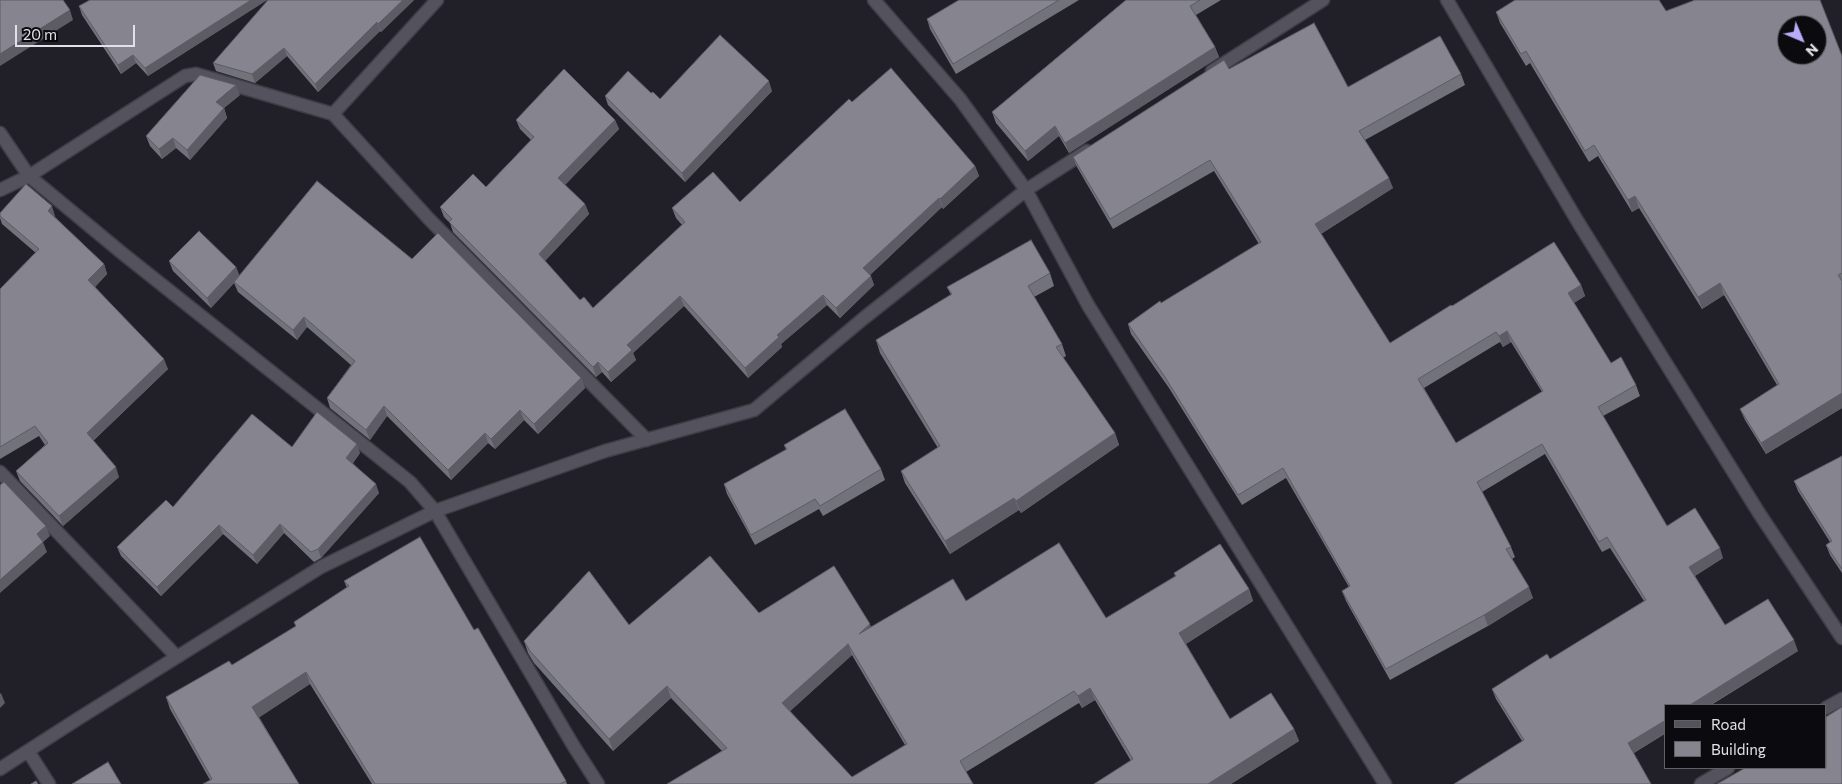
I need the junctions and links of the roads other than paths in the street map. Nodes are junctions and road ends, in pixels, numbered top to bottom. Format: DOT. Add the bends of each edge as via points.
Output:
graph roads {
  1 [pos="437,0"];
  2 [pos="874,0"];
  3 [pos="1323,0"];
  4 [pos="1447,0"];
  5 [pos="1200,79"];
  6 [pos="333,114"];
  7 [pos="0,133"];
  8 [pos="1101,142"];
  9 [pos="29,176"];
  10 [pos="0,190"];
  11 [pos="1026,190"];
  12 [pos="646,440"];
  13 [pos="0,472"];
  14 [pos="435,511"];
  15 [pos="1842,638"];
  16 [pos="176,657"];
  17 [pos="1842,698"];
  18 [pos="1827,707"];
  19 [pos="28,751"];
  20 [pos="0,769"];
  21 [pos="1726,769"];
  22 [pos="49,784"];
  23 [pos="598,784"];
  24 [pos="1385,784"];
  25 [pos="1701,784"];
  1 -- 6 [label="street"];
  2 -- 11 [label="street" via="960,99"];
  3 -- 5 [label="street"];
  4 -- 15 [label="street" via="1583,231 1759,513"];
  6 -- 9 [label="street" via="196,74 185,76"];
  6 -- 12 [label="street" via="428,220"];
  7 -- 9 [label="street"];
  8 -- 11 [label="street"];
  9 -- 10 [label="street"];
  9 -- 14 [label="street" via="410,482"];
  11 -- 12 [label="street" via="754,410"];
  11 -- 24 [label="street" via="1088,305"];
  12 -- 14 [label="street" via="605,451"];
  13 -- 16 [label="street"];
  14 -- 16 [label="street" via="321,568"];
  14 -- 23 [label="street"];
  16 -- 19 [label="street"];
  17 -- 18 [label="street"];
  19 -- 20 [label="street"];
  19 -- 22 [label="street"];
  21 -- 25 [label="street"];
}
